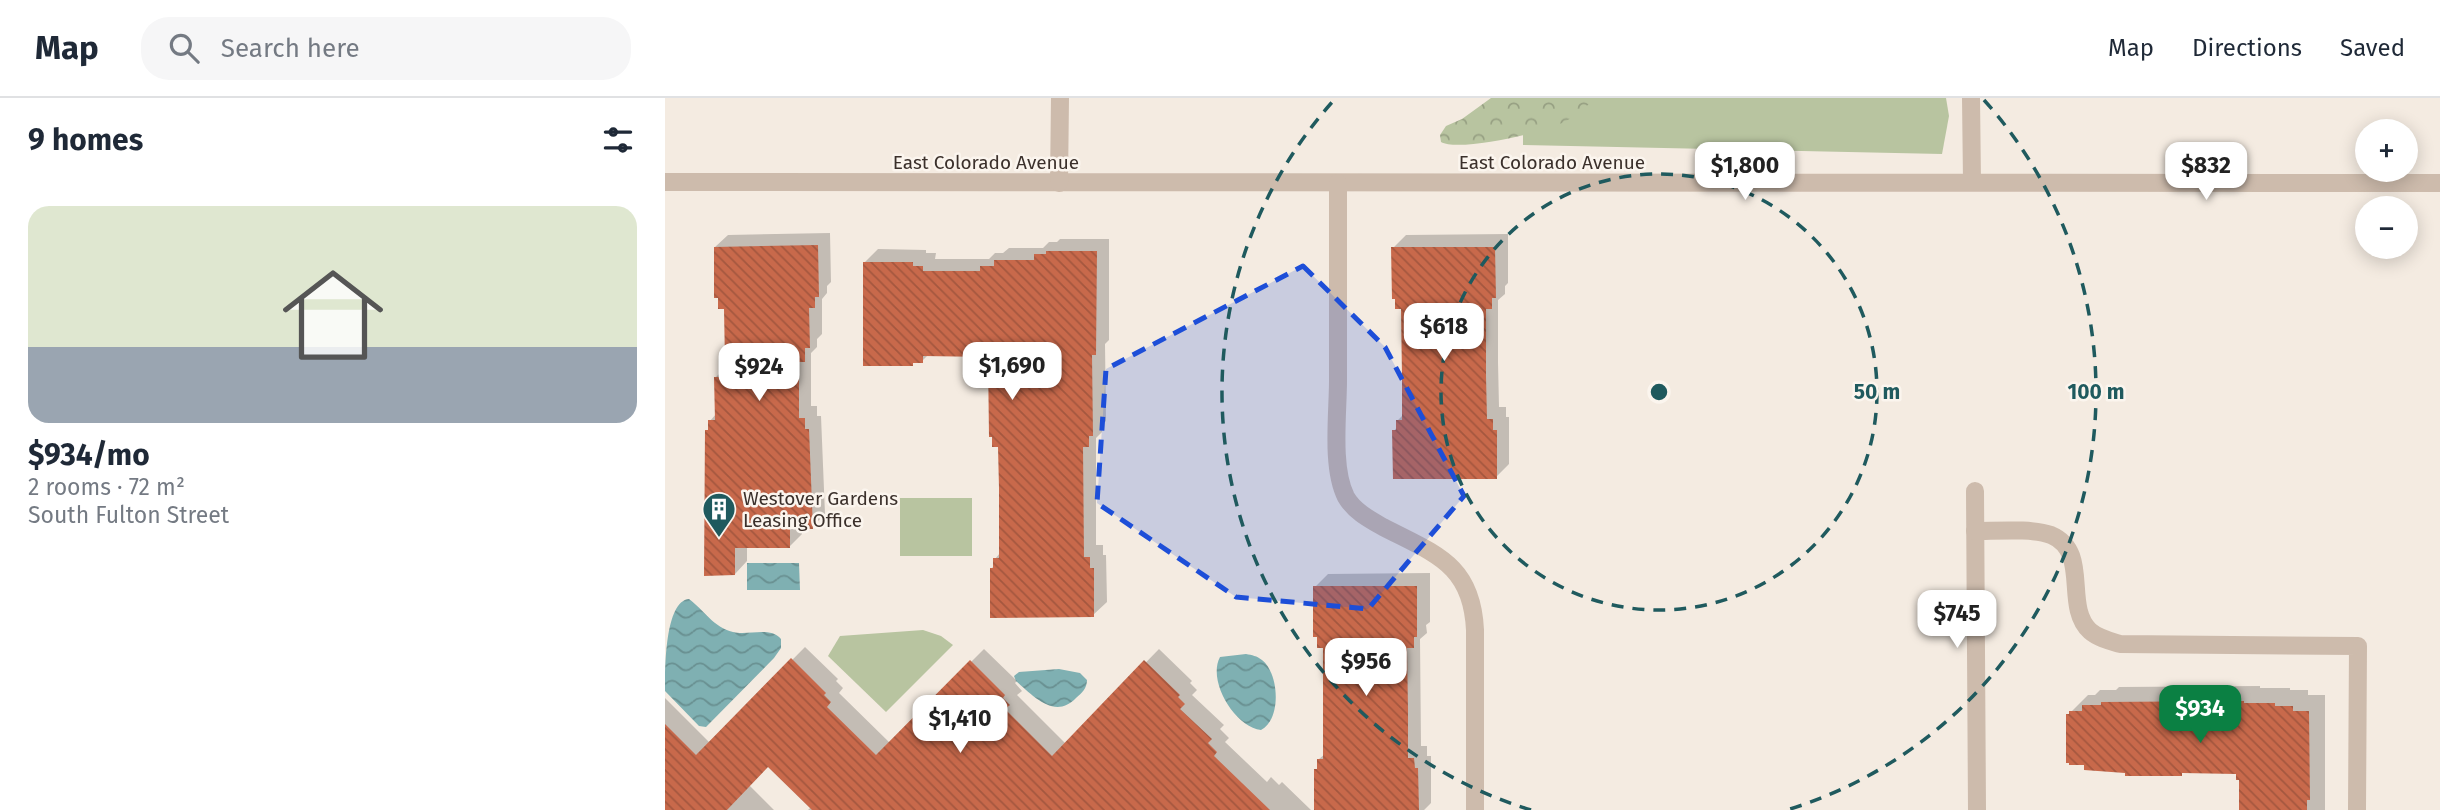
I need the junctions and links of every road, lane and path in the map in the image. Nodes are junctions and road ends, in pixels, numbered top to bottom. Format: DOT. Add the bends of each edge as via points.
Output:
graph roads {
  1 [pos="1060,98"];
  2 [pos="1972,98"];
  3 [pos="665,182"];
  4 [pos="1972,182"];
  5 [pos="1059,183"];
  6 [pos="1338,183"];
  7 [pos="2440,183"];
  8 [pos="1975,491"];
  9 [pos="1975,531"];
  10 [pos="1475,810"];
  11 [pos="1977,810"];
  12 [pos="2357,810"];
  1 -- 5 [label="street"];
  2 -- 4 [label="street"];
  3 -- 5 [label="street, East Colorado Avenue"];
  4 -- 6 [label="street, East Colorado Avenue"];
  4 -- 7 [label="street, East Colorado Avenue"];
  5 -- 6 [label="street, East Colorado Avenue"];
  6 -- 10 [label="street" via="1341,482 1359,511 1449,564 1470,595 1475,630"];
  8 -- 9 [label="street"];
  9 -- 11 [label="street"];
  9 -- 12 [label="street" via="2036,532 2060,540 2073,564 2082,621 2092,632 2120,644 2358,646"];
}
